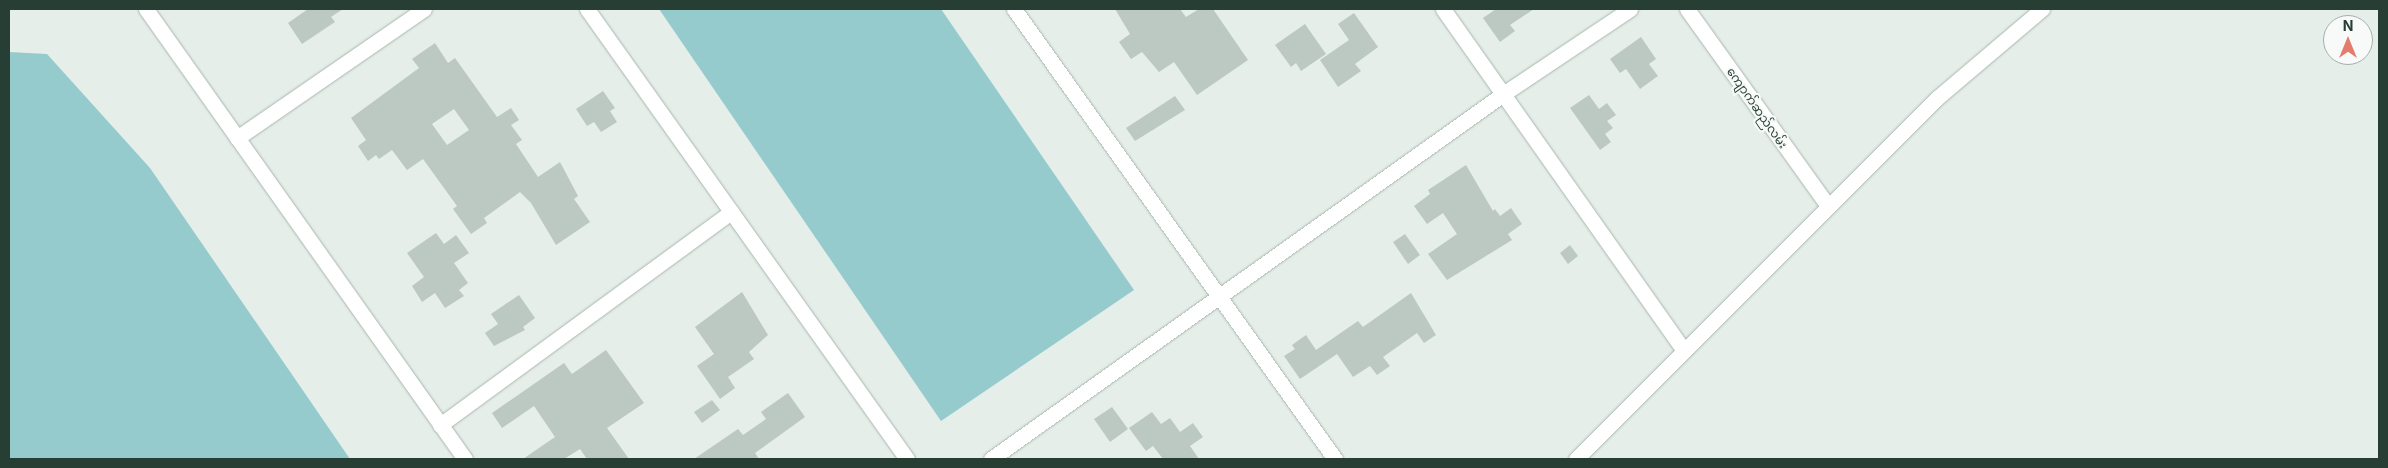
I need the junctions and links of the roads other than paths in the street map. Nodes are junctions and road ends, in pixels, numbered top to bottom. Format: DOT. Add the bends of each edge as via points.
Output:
graph roads {
  1 [pos="146,9"];
  2 [pos="424,9"];
  3 [pos="587,9"];
  4 [pos="1443,9"];
  5 [pos="1630,9"];
  6 [pos="1687,9"];
  7 [pos="2042,9"];
  8 [pos="1016,10"];
  9 [pos="1503,94"];
  10 [pos="237,138"];
  11 [pos="1828,206"];
  12 [pos="731,212"];
  13 [pos="1219,297"];
  14 [pos="1684,351"];
  15 [pos="440,425"];
  16 [pos="465,459"];
  17 [pos="907,459"];
  18 [pos="991,459"];
  19 [pos="1335,459"];
  20 [pos="1576,459"];
  1 -- 10 [label="street"];
  2 -- 10 [label="street"];
  3 -- 12 [label="street"];
  4 -- 9 [label="street"];
  5 -- 9 [label="street"];
  6 -- 11 [label="street, ကျောက်ဆည်လမ်း"];
  7 -- 11 [label="street" via="1937,98"];
  8 -- 13 [label="street"];
  9 -- 13 [label="street"];
  9 -- 14 [label="street"];
  10 -- 15 [label="street"];
  11 -- 14 [label="street"];
  12 -- 15 [label="street"];
  12 -- 17 [label="street"];
  13 -- 18 [label="street"];
  13 -- 19 [label="street"];
  14 -- 20 [label="street"];
  15 -- 16 [label="street"];
}
